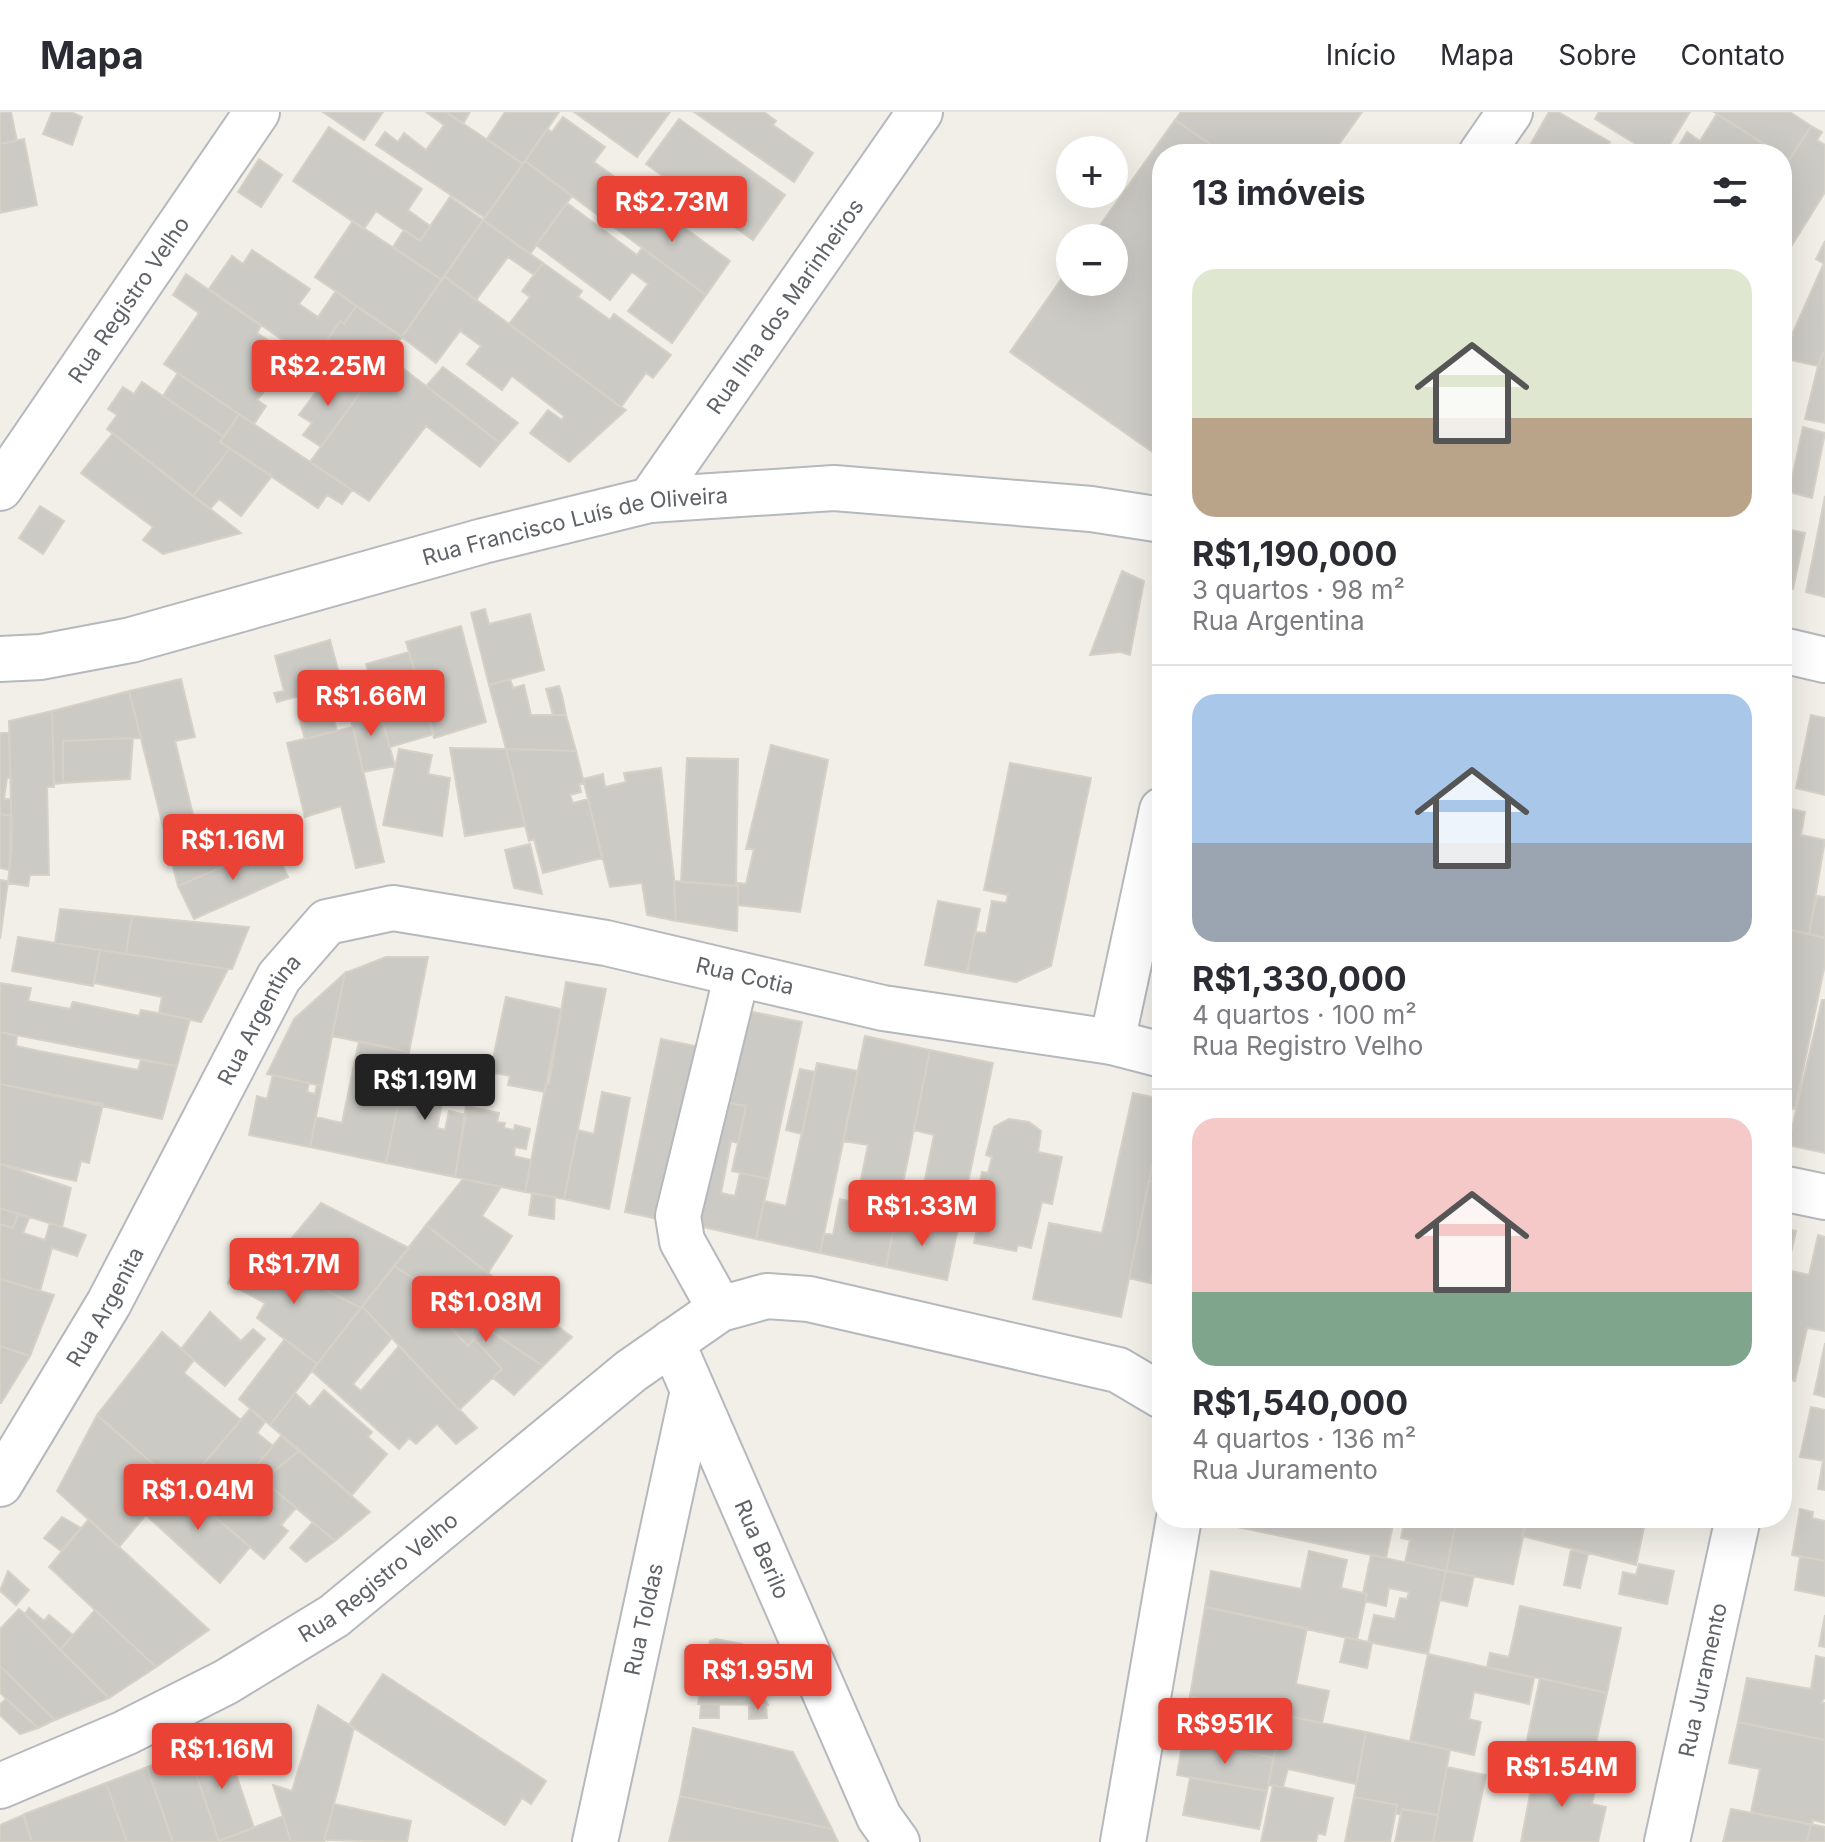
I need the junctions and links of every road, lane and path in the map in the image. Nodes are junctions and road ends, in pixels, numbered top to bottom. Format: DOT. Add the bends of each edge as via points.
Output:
graph roads {
  1 [pos="257,112"];
  2 [pos="920,112"];
  3 [pos="1510,112"];
  4 [pos="1488,144"];
  5 [pos="0,488"];
  6 [pos="650,500"];
  7 [pos="1152,518"];
  8 [pos="1792,652"];
  9 [pos="0,659"];
  10 [pos="1825,660"];
  11 [pos="1152,856"];
  12 [pos="327,922"];
  13 [pos="737,974"];
  14 [pos="1112,1042"];
  15 [pos="1152,1052"];
  16 [pos="202,1126"];
  17 [pos="1792,1190"];
  18 [pos="1825,1197"];
  19 [pos="720,1309"];
  20 [pos="672,1342"];
  21 [pos="1152,1390"];
  22 [pos="692,1395"];
  23 [pos="0,1484"];
  24 [pos="1177,1528"];
  25 [pos="1736,1528"];
  26 [pos="0,1786"];
  27 [pos="595,1842"];
  28 [pos="897,1842"];
  29 [pos="1123,1842"];
  30 [pos="1667,1842"];
  1 -- 5 [label="street, Rua Registro Velho"];
  2 -- 6 [label="street, Rua Ilha dos Marinheiros"];
  3 -- 4 [label="street"];
  6 -- 7 [label="street, Rua Francisco Luís de Oliveira" via="834,488"];
  6 -- 9 [label="street, Rua Francisco Luís de Oliveira" via="131,640"];
  8 -- 10 [label="street"];
  11 -- 14 [label="street"];
  12 -- 13 [label="street, Rua Cotia" via="393,908 606,943"];
  12 -- 16 [label="street, Rua Argentina" via="279,977"];
  13 -- 14 [label="street, Rua Cotia" via="883,1008"];
  13 -- 19 [label="street" via="678,1216 682,1241"];
  14 -- 15 [label="street, Rua Cotia"];
  16 -- 23 [label="street, Rua Argenita" via="109,1303"];
  17 -- 18 [label="street"];
  19 -- 20 [label="street, Rua Registro Velho"];
  19 -- 21 [label="street, Rua Registro Velho" via="767,1296 809,1299 1118,1370"];
  20 -- 22 [label="street, Rua Berilo"];
  20 -- 26 [label="street, Rua Registro Velho" via="334,1616 226,1682 125,1733"];
  22 -- 27 [label="street, Rua Toldas"];
  22 -- 28 [label="street, Rua Berilo" via="879,1817"];
  24 -- 29 [label="street"];
  25 -- 30 [label="street, Rua Juramento"];
}
